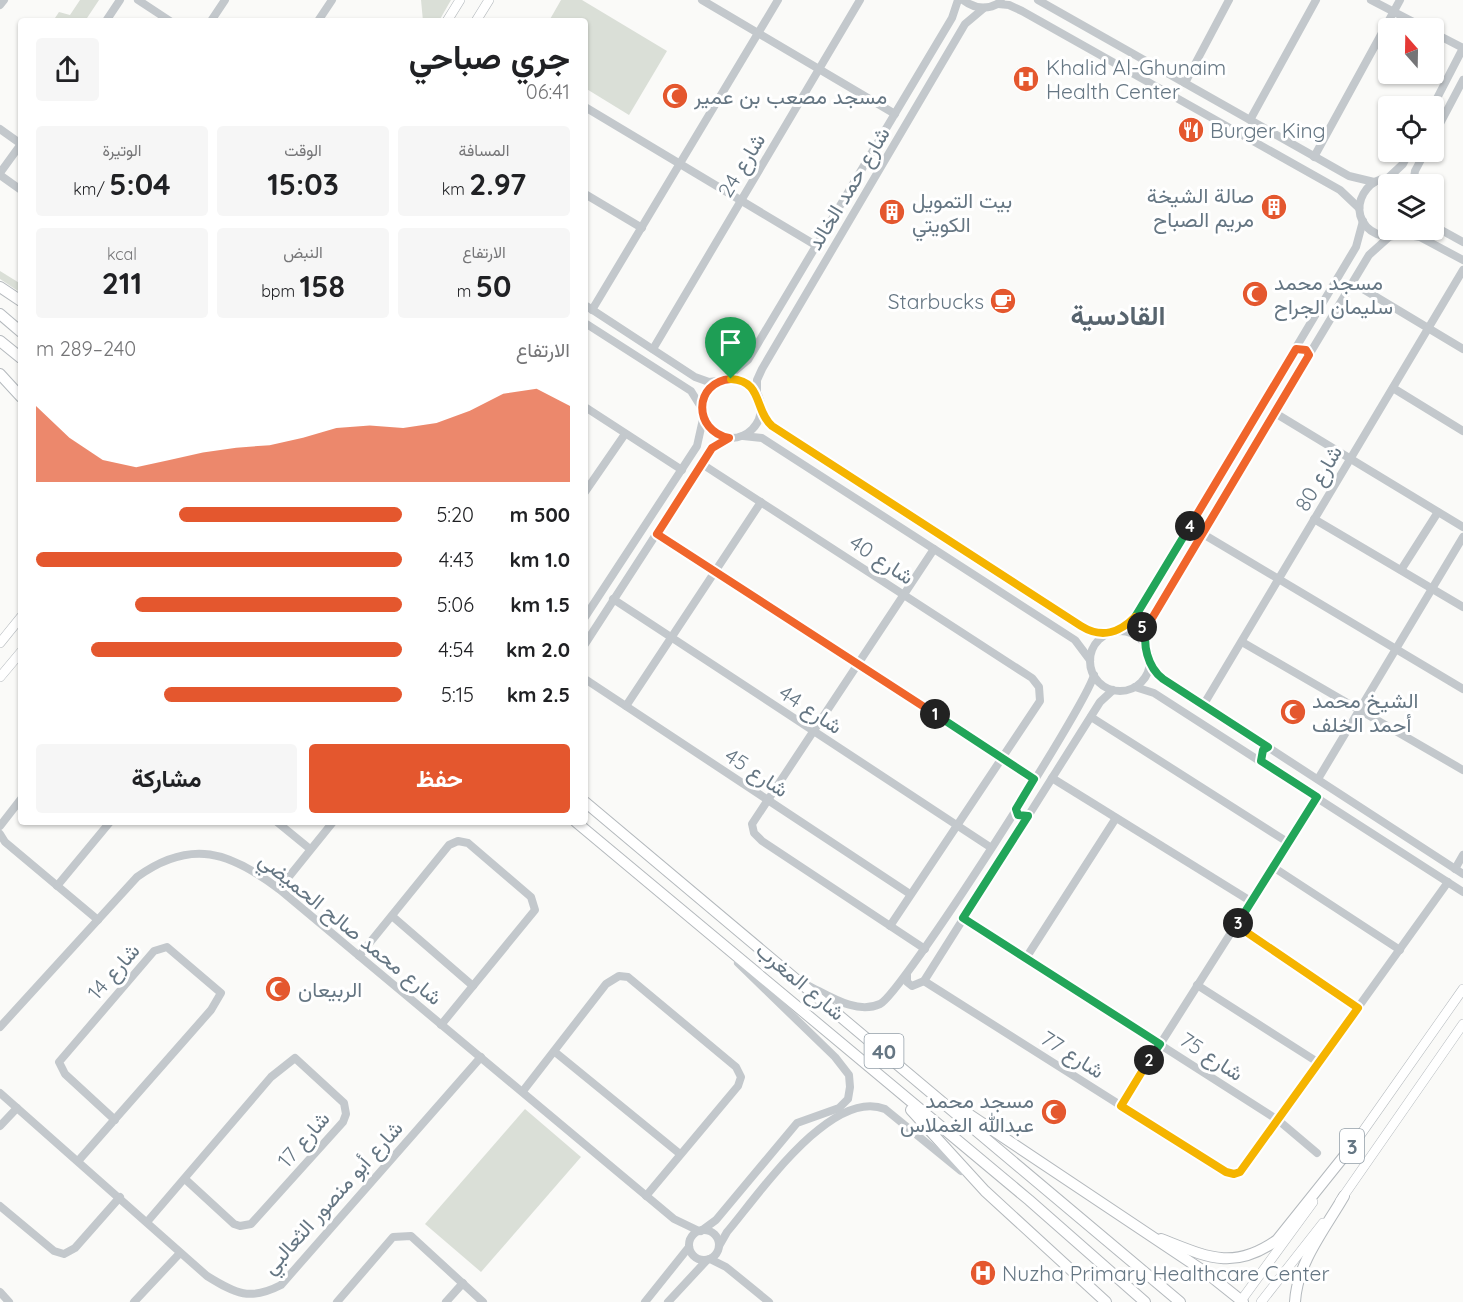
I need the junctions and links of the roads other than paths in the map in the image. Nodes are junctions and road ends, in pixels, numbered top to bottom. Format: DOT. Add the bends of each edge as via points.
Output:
graph roads {
  1 [pos="4,0"];
  2 [pos="120,0"];
  3 [pos="138,0"];
  4 [pos="225,0"];
  5 [pos="332,0"];
  6 [pos="460,0"];
  7 [pos="489,0"];
  8 [pos="702,0"];
  9 [pos="778,0"];
  10 [pos="860,0"];
  11 [pos="958,0"];
  12 [pos="963,0"];
  13 [pos="1024,0"];
  14 [pos="1038,0"];
  15 [pos="1316,0"];
  16 [pos="1371,0"];
  17 [pos="1400,0"];
  18 [pos="1225,1"];
  19 [pos="1001,2"];
  20 [pos="0,5"];
  21 [pos="984,8"];
  22 [pos="1022,11"];
  23 [pos="1393,12"];
  24 [pos="108,18"];
  25 [pos="165,18"];
  26 [pos="213,18"];
  27 [pos="320,18"];
  28 [pos="449,18"];
  29 [pos="478,18"];
  30 [pos="1405,18"];
  31 [pos="758,33"];
  32 [pos="1444,38"];
  33 [pos="1463,48"];
  34 [pos="820,69"];
  35 [pos="1463,80"];
  36 [pos="1185,83"];
  37 [pos="1438,96"];
  38 [pos="588,109"];
  39 [pos="895,114"];
  40 [pos="1444,116"];
  41 [pos="1250,120"];
  42 [pos="0,129"];
  43 [pos="18,142"];
  44 [pos="18,148"];
  45 [pos="1314,157"];
  46 [pos="1403,162"];
  47 [pos="681,164"];
  48 [pos="862,170"];
  49 [pos="0,174"];
  50 [pos="1392,174"];
  51 [pos="875,178"];
  52 [pos="1378,181"];
  53 [pos="1374,182"];
  54 [pos="853,186"];
  55 [pos="18,188"];
  56 [pos="866,193"];
  57 [pos="588,196"];
  58 [pos="741,201"];
  59 [pos="1359,208"];
  60 [pos="1363,221"];
  61 [pos="642,228"];
  62 [pos="1444,232"];
  63 [pos="1378,234"];
  64 [pos="1385,240"];
  65 [pos="1426,240"];
  66 [pos="1463,242"];
  67 [pos="817,246"];
  68 [pos="1463,260"];
  69 [pos="1463,270"];
  70 [pos="1353,283"];
  71 [pos="0,287"];
  72 [pos="18,299"];
  73 [pos="589,308"];
  74 [pos="0,314"];
  75 [pos="588,324"];
  76 [pos="1307,328"];
  77 [pos="1428,328"];
  78 [pos="18,329"];
  79 [pos="1321,336"];
  80 [pos="0,341"];
  81 [pos="653,349"];
  82 [pos="1296,349"];
  83 [pos="1463,349"];
  84 [pos="1309,355"];
  85 [pos="18,356"];
  86 [pos="748,360"];
  87 [pos="762,369"];
  88 [pos="0,374"];
  89 [pos="691,375"];
  90 [pos="723,380"];
  91 [pos="682,385"];
  92 [pos="1393,388"];
  93 [pos="18,394"];
  94 [pos="757,394"];
  95 [pos="701,407"];
  96 [pos="588,409"];
  97 [pos="761,410"];
  98 [pos="1275,413"];
  99 [pos="703,419"];
  100 [pos="1463,431"];
  101 [pos="781,432"];
  102 [pos="625,434"];
  103 [pos="743,436"];
  104 [pos="729,438"];
  105 [pos="772,445"];
  106 [pos="1349,459"];
  107 [pos="702,464"];
  108 [pos="682,470"];
  109 [pos="850,476"];
  110 [pos="588,488"];
  111 [pos="840,488"];
  112 [pos="868,488"];
  113 [pos="858,500"];
  114 [pos="761,502"];
  115 [pos="1438,512"];
  116 [pos="1314,519"];
  117 [pos="1463,528"];
  118 [pos="657,534"];
  119 [pos="1203,534"];
  120 [pos="1463,537"];
  121 [pos="934,549"];
  122 [pos="628,551"];
  123 [pos="640,559"];
  124 [pos="617,568"];
  125 [pos="1401,570"];
  126 [pos="716,571"];
  127 [pos="629,576"];
  128 [pos="1279,579"];
  129 [pos="1009,580"];
  130 [pos="1432,588"];
  131 [pos="1024,589"];
  132 [pos="1000,591"];
  133 [pos="903,594"];
  134 [pos="613,599"];
  135 [pos="1016,602"];
  136 [pos="1463,607"];
  137 [pos="588,612"];
  138 [pos="1135,617"];
  139 [pos="18,621"];
  140 [pos="1148,625"];
  141 [pos="1086,629"];
  142 [pos="1120,631"];
  143 [pos="1108,634"];
  144 [pos="588,639"];
  145 [pos="671,639"];
  146 [pos="1076,640"];
  147 [pos="1242,642"];
  148 [pos="0,643"];
  149 [pos="1145,645"];
  150 [pos="1396,648"];
  151 [pos="18,656"];
  152 [pos="1090,660"];
  153 [pos="859,663"];
  154 [pos="1150,666"];
  155 [pos="1094,675"];
  156 [pos="0,677"];
  157 [pos="588,681"];
  158 [pos="1135,687"];
  159 [pos="1463,689"];
  160 [pos="1113,690"];
  161 [pos="1204,704"];
  162 [pos="626,706"];
  163 [pos="1360,710"];
  164 [pos="1091,717"];
  165 [pos="814,732"];
  166 [pos="1252,736"];
  167 [pos="1268,747"];
  168 [pos="1240,748"];
  169 [pos="1003,759"];
  170 [pos="1261,761"];
  171 [pos="1463,770"];
  172 [pos="1052,778"];
  173 [pos="1034,779"];
  174 [pos="1318,779"];
  175 [pos="1317,797"];
  176 [pos="767,800"];
  177 [pos="18,803"];
  178 [pos="588,804"];
  179 [pos="1016,806"];
  180 [pos="1028,816"];
  181 [pos="1116,818"];
  182 [pos="108,825"];
  183 [pos="281,825"];
  184 [pos="330,825"];
  185 [pos="580,825"];
  186 [pos="0,826"];
  187 [pos="957,826"];
  188 [pos="1004,826"];
  189 [pos="1390,828"];
  190 [pos="1017,833"];
  191 [pos="0,834"];
  192 [pos="1382,839"];
  193 [pos="1409,839"];
  194 [pos="1289,843"];
  195 [pos="990,847"];
  196 [pos="310,849"];
  197 [pos="1401,850"];
  198 [pos="1463,855"];
  199 [pos="1274,867"];
  200 [pos="1455,869"];
  201 [pos="1463,874"];
  202 [pos="1448,882"];
  203 [pos="57,886"];
  204 [pos="279,889"];
  205 [pos="1463,892"];
  206 [pos="910,894"];
  207 [pos="1252,902"];
  208 [pos="392,916"];
  209 [pos="963,918"];
  210 [pos="98,920"];
  211 [pos="1236,925"];
  212 [pos="890,926"];
  213 [pos="711,937"];
  214 [pos="925,949"];
  215 [pos="1400,950"];
  216 [pos="359,956"];
  217 [pos="1026,958"];
  218 [pos="907,975"];
  219 [pos="924,981"];
  220 [pos="803,982"];
  221 [pos="1197,985"];
  222 [pos="473,986"];
  223 [pos="1463,989"];
  224 [pos="1358,1008"];
  225 [pos="1463,1024"];
  226 [pos="441,1025"];
  227 [pos="0,1027"];
  228 [pos="1160,1044"];
  229 [pos="555,1052"];
  230 [pos="481,1057"];
  231 [pos="1319,1063"];
  232 [pos="885,1081"];
  233 [pos="927,1087"];
  234 [pos="523,1091"];
  235 [pos="0,1093"];
  236 [pos="1121,1106"];
  237 [pos="17,1107"];
  238 [pos="115,1120"];
  239 [pos="1278,1120"];
  240 [pos="0,1126"];
  241 [pos="793,1128"];
  242 [pos="808,1138"];
  243 [pos="1353,1145"];
  244 [pos="1317,1153"];
  245 [pos="680,1154"];
  246 [pos="80,1160"];
  247 [pos="185,1179"];
  248 [pos="986,1191"];
  249 [pos="646,1196"];
  250 [pos="1344,1196"];
  251 [pos="120,1197"];
  252 [pos="0,1206"];
  253 [pos="147,1222"];
  254 [pos="679,1223"];
  255 [pos="700,1231"];
  256 [pos="1142,1231"];
  257 [pos="689,1244"];
  258 [pos="719,1248"];
  259 [pos="180,1253"];
  260 [pos="708,1260"];
  261 [pos="733,1272"];
  262 [pos="463,1283"];
  263 [pos="0,1292"];
  264 [pos="1103,1299"];
  265 [pos="9,1302"];
  266 [pos="135,1302"];
  267 [pos="337,1302"];
  268 [pos="446,1302"];
  269 [pos="483,1302"];
  270 [pos="645,1302"];
  271 [pos="668,1302"];
  272 [pos="769,1302"];
  273 [pos="1145,1302"];
  274 [pos="1180,1302"];
  275 [pos="1242,1302"];
  276 [pos="1261,1302"];
  277 [pos="1295,1302"];
  1 -- 20 [label="street"];
  2 -- 24 [label="street"];
  3 -- 25 [label="street"];
  4 -- 26 [label="street"];
  5 -- 27 [label="street"];
  6 -- 28 [label="main road"];
  7 -- 29 [label="main road"];
  8 -- 31 [label="street"];
  9 -- 31 [label="street"];
  10 -- 34 [label="street, شارع 24"];
  11 -- 39 [label="street, شارع حمد الخالد" via="952,18"];
  12 -- 21 [label="street"];
  13 -- 22 [label="street"];
  14 -- 36 [label="street"];
  15 -- 41 [label="street"];
  16 -- 23 [label="street"];
  17 -- 23 [label="street"];
  18 -- 36 [label="street"];
  19 -- 21 [label="street"];
  19 -- 22 [label="street"];
  21 -- 51 [label="street, شارع حمد الخالد" via="967,21"];
  22 -- 59 [label="street" via="1340,190"];
  23 -- 30 [label="street"];
  23 -- 45 [label="street"];
  31 -- 34 [label="street"];
  31 -- 47 [label="street"];
  32 -- 33 [label="street"];
  33 -- 37 [label="street"];
  34 -- 39 [label="street"];
  34 -- 58 [label="street, شارع 24"];
  35 -- 40 [label="street"];
  36 -- 41 [label="street"];
  38 -- 47 [label="street"];
  39 -- 48 [label="street, شارع حمد الخالد"];
  41 -- 45 [label="street"];
  42 -- 43 [label="street"];
  44 -- 49 [label="street"];
  45 -- 53 [label="street" via="1354,178"];
  46 -- 50 [label="street"];
  47 -- 58 [label="street"];
  47 -- 61 [label="street"];
  48 -- 51 [label="street" via="869,179"];
  48 -- 54 [label="street, شارع حمد الخالد"];
  49 -- 55 [label="street"];
  51 -- 56 [label="street, شارع حمد الخالد"];
  52 -- 53 [label="street"];
  53 -- 59 [label="street" via="1363,193"];
  54 -- 56 [label="street" via="859,183"];
  54 -- 67 [label="street, شارع حمد الخالد"];
  56 -- 87 [label="street, شارع حمد الخالد"];
  57 -- 61 [label="street"];
  58 -- 67 [label="street"];
  58 -- 81 [label="street, شارع 24"];
  59 -- 60 [label="street"];
  60 -- 63 [label="street"];
  60 -- 76 [label="street" via="1356,247"];
  61 -- 73 [label="street"];
  62 -- 66 [label="street"];
  64 -- 70 [label="street" via="1371,251"];
  65 -- 68 [label="street"];
  67 -- 86 [label="street, شارع حمد الخالد"];
  69 -- 77 [label="street, شارع 80"];
  70 -- 77 [label="street"];
  70 -- 79 [label="street"];
  71 -- 72 [label="highway"];
  73 -- 81 [label="street"];
  74 -- 78 [label="highway"];
  75 -- 91 [label="street"];
  76 -- 79 [label="street" via="1311,337"];
  76 -- 82 [label="street"];
  77 -- 83 [label="street"];
  77 -- 92 [label="street, شارع 80"];
  79 -- 84 [label="street"];
  80 -- 85 [label="highway"];
  81 -- 89 [label="street"];
  82 -- 84 [label="street" via="1304,348"];
  82 -- 138 [label="street"];
  84 -- 98 [label="street"];
  86 -- 87 [label="street" via="752,369"];
  86 -- 90 [label="street, شارع حمد الخالد"];
  87 -- 94 [label="street, شارع حمد الخالد"];
  88 -- 93 [label="highway"];
  89 -- 90 [label="street" via="701,380"];
  89 -- 91 [label="street" via="691,383"];
  90 -- 94 [label="street" via="743,381"];
  90 -- 95 [label="street" via="707,391"];
  91 -- 95 [label="street" via="694,394"];
  92 -- 100 [label="street"];
  92 -- 106 [label="street, شارع 80"];
  94 -- 97 [label="street"];
  95 -- 99 [label="street"];
  96 -- 102 [label="street"];
  97 -- 101 [label="street"];
  97 -- 103 [label="street" via="756,425"];
  98 -- 106 [label="street"];
  98 -- 119 [label="street"];
  99 -- 104 [label="street" via="711,431"];
  99 -- 108 [label="street" via="699,442"];
  101 -- 105 [label="street" via="775,434"];
  101 -- 109 [label="street"];
  102 -- 108 [label="street"];
  102 -- 110 [label="street"];
  103 -- 104 [label="street"];
  103 -- 105 [label="street" via="759,437"];
  104 -- 107 [label="street" via="715,445"];
  105 -- 111 [label="street"];
  106 -- 115 [label="street"];
  106 -- 116 [label="street, شارع 80"];
  107 -- 114 [label="street, شارع 40"];
  107 -- 118 [label="street"];
  108 -- 122 [label="street"];
  109 -- 111 [label="street" via="851,483"];
  109 -- 112 [label="street"];
  111 -- 113 [label="street"];
  112 -- 113 [label="street" via="858,494"];
  112 -- 129 [label="street"];
  113 -- 121 [label="street"];
  114 -- 126 [label="street"];
  114 -- 133 [label="street, شارع 40"];
  115 -- 117 [label="street"];
  115 -- 125 [label="street"];
  116 -- 125 [label="street"];
  116 -- 128 [label="street, شارع 80"];
  118 -- 123 [label="street"];
  118 -- 126 [label="street"];
  119 -- 128 [label="street"];
  119 -- 140 [label="street"];
  120 -- 130 [label="street"];
  121 -- 132 [label="street"];
  121 -- 133 [label="street"];
  122 -- 123 [label="street" via="633,560"];
  122 -- 124 [label="street"];
  123 -- 127 [label="street"];
  124 -- 127 [label="street" via="624,568"];
  124 -- 137 [label="street"];
  125 -- 130 [label="street"];
  126 -- 145 [label="street"];
  126 -- 153 [label="street"];
  127 -- 134 [label="street"];
  128 -- 147 [label="street, شارع 80"];
  128 -- 150 [label="street"];
  129 -- 131 [label="street"];
  129 -- 132 [label="street" via="1005,591"];
  130 -- 136 [label="street"];
  130 -- 150 [label="street"];
  131 -- 135 [label="street"];
  131 -- 141 [label="street"];
  132 -- 135 [label="street"];
  133 -- 153 [label="street"];
  133 -- 169 [label="street, شارع 40" via="1040,687 1040,701"];
  134 -- 144 [label="street"];
  134 -- 145 [label="street, شارع 44"];
  135 -- 146 [label="street"];
  138 -- 140 [label="street" via="1138,625"];
  138 -- 142 [label="street"];
  139 -- 148 [label="main road"];
  140 -- 149 [label="street"];
  141 -- 143 [label="street"];
  141 -- 146 [label="street" via="1084,638"];
  142 -- 143 [label="street"];
  142 -- 149 [label="street" via="1134,634"];
  143 -- 152 [label="street" via="1095,644"];
  145 -- 162 [label="street"];
  145 -- 165 [label="street, شارع 44"];
  146 -- 152 [label="street"];
  147 -- 161 [label="street, شارع 80"];
  147 -- 163 [label="street"];
  149 -- 154 [label="street"];
  150 -- 159 [label="street"];
  150 -- 163 [label="street"];
  151 -- 156 [label="main road"];
  152 -- 155 [label="street"];
  153 -- 165 [label="street"];
  153 -- 169 [label="street"];
  154 -- 158 [label="street"];
  154 -- 161 [label="street"];
  155 -- 160 [label="street"];
  155 -- 173 [label="street" via="1084,699"];
  157 -- 162 [label="street, شارع 45"];
  158 -- 160 [label="street"];
  158 -- 168 [label="street" via="1150,691"];
  160 -- 164 [label="street"];
  161 -- 166 [label="street"];
  162 -- 176 [label="street, شارع 45"];
  163 -- 171 [label="street"];
  163 -- 174 [label="street"];
  164 -- 172 [label="street"];
  164 -- 194 [label="street"];
  165 -- 176 [label="street"];
  165 -- 187 [label="street, شارع 44"];
  166 -- 167 [label="street"];
  166 -- 168 [label="street" via="1247,748"];
  167 -- 170 [label="street" via="1263,750"];
  167 -- 174 [label="street"];
  168 -- 170 [label="street"];
  169 -- 173 [label="street"];
  169 -- 187 [label="street"];
  170 -- 175 [label="street"];
  172 -- 180 [label="street"];
  172 -- 181 [label="street"];
  173 -- 179 [label="street"];
  174 -- 189 [label="street"];
  175 -- 192 [label="street"];
  175 -- 194 [label="street"];
  176 -- 206 [label="street, شارع 45"];
  176 -- 212 [label="street" via="753,822 754,833"];
  177 -- 186 [label="street"];
  178 -- 220 [label="highway, شارع المغرب / 40"];
  179 -- 180 [label="street" via="1018,815"];
  179 -- 188 [label="street"];
  180 -- 190 [label="street"];
  181 -- 207 [label="street"];
  181 -- 217 [label="street"];
  182 -- 203 [label="street"];
  183 -- 196 [label="street"];
  184 -- 196 [label="street"];
  185 -- 213 [label="highway, شارع المغرب / 40"];
  187 -- 195 [label="street, شارع 44"];
  187 -- 206 [label="street"];
  188 -- 190 [label="street" via="1013,825"];
  188 -- 195 [label="street"];
  189 -- 192 [label="street"];
  189 -- 193 [label="street"];
  190 -- 209 [label="street"];
  191 -- 203 [label="street"];
  192 -- 197 [label="street"];
  193 -- 197 [label="street" via="1400,845"];
  193 -- 200 [label="street"];
  194 -- 199 [label="street"];
  195 -- 214 [label="street"];
  196 -- 204 [label="street"];
  197 -- 202 [label="street"];
  198 -- 200 [label="street"];
  199 -- 207 [label="street"];
  199 -- 215 [label="street"];
  200 -- 201 [label="street"];
  202 -- 205 [label="street"];
  202 -- 215 [label="street"];
  203 -- 210 [label="street"];
  204 -- 210 [label="street, شارع محمد صالح الحميضي" via="239,861 214,854 190,854 148,869"];
  204 -- 216 [label="street, شارع محمد صالح الحميضي"];
  206 -- 212 [label="street"];
  207 -- 211 [label="street"];
  208 -- 216 [label="street"];
  208 -- 222 [label="street"];
  208 -- 222 [label="street" via="449,845 458,841 468,843 531,897 535,907 532,915"];
  209 -- 217 [label="street, شارع 75"];
  209 -- 219 [label="street"];
  210 -- 227 [label="street, شارع محمد صالح الحميضي"];
  211 -- 221 [label="street"];
  211 -- 224 [label="street"];
  212 -- 214 [label="street"];
  213 -- 232 [label="highway, شارع المغرب / 40"];
  213 -- 241 [label="street" via="836,1057 849,1075 849,1096 842,1106 803,1120"];
  214 -- 218 [label="street"];
  215 -- 224 [label="street"];
  216 -- 226 [label="street, شارع محمد صالح الحميضي"];
  217 -- 228 [label="street, شارع 75"];
  218 -- 219 [label="street, شارع 77" via="912,986"];
  218 -- 220 [label="street" via="889,999 870,1007 844,1003"];
  219 -- 236 [label="street, شارع 77"];
  220 -- 233 [label="highway, شارع المغرب / 40"];
  221 -- 228 [label="street"];
  221 -- 231 [label="street"];
  222 -- 226 [label="street"];
  223 -- 243 [label="main road, 3"];
  224 -- 231 [label="street"];
  225 -- 250 [label="main road, 3"];
  226 -- 230 [label="street, شارع محمد صالح الحميضي"];
  228 -- 236 [label="street"];
  228 -- 239 [label="street, شارع 75"];
  229 -- 234 [label="street"];
  229 -- 245 [label="street"];
  229 -- 245 [label="street" via="606,984 616,977 628,977 741,1074 738,1086"];
  230 -- 234 [label="street, شارع محمد صالح الحميضي"];
  230 -- 259 [label="street, شارع أبو منصور الثعالبي" via="282,1285 265,1293 232,1292"];
  231 -- 239 [label="street"];
  232 -- 248 [label="highway"];
  232 -- 273 [label="highway, شارع المغرب / 40"];
  233 -- 256 [label="highway"];
  233 -- 274 [label="highway, شارع المغرب / 40"];
  234 -- 249 [label="street, شارع محمد صالح الحميضي"];
  235 -- 237 [label="street, شارع أبو منصور الثعالبي"];
  236 -- 239 [label="street, شارع 77" via="1234,1174 1240,1172"];
  237 -- 240 [label="street"];
  237 -- 246 [label="street, شارع أبو منصور الثعالبي"];
  238 -- 238 [label="street, شارع 14" via="65,1074 59,1062 154,951 167,947 221,993 211,1010"];
  238 -- 246 [label="street, شارع 14"];
  239 -- 244 [label="street, شارع 75"];
  241 -- 242 [label="street" via="805,1128"];
  241 -- 255 [label="street" via="716,1220"];
  242 -- 248 [label="street" via="850,1111 865,1106 881,1107"];
  242 -- 258 [label="street" via="727,1232"];
  243 -- 256 [label="highway" via="1277,1240 1263,1250 1228,1260 1213,1258"];
  243 -- 275 [label="main road, 3"];
  245 -- 249 [label="street"];
  246 -- 251 [label="street, شارع أبو منصور الثعالبي"];
  247 -- 247 [label="street, شارع 17" via="234,1224 251,1224 343,1122 344,1103 296,1058 271,1077"];
  247 -- 253 [label="street, شارع 17"];
  248 -- 264 [label="highway"];
  249 -- 254 [label="street, شارع محمد صالح الحميضي"];
  250 -- 276 [label="main road, 3"];
  250 -- 277 [label="highway" via="1304,1264 1296,1284"];
  251 -- 252 [label="street" via="75,1248 64,1254 54,1251"];
  251 -- 253 [label="street, شارع أبو منصور الثعالبي"];
  253 -- 259 [label="street, شارع أبو منصور الثعالبي"];
  254 -- 255 [label="street, شارع محمد صالح الحميضي"];
  254 -- 257 [label="street, شارع محمد صالح الحميضي"];
  255 -- 257 [label="street"];
  255 -- 258 [label="street" via="714,1234"];
  256 -- 275 [label="highway" via="1208,1274"];
  257 -- 260 [label="street" via="695,1257"];
  257 -- 270 [label="street"];
  258 -- 260 [label="street"];
  258 -- 261 [label="street"];
  259 -- 266 [label="street"];
  260 -- 261 [label="street"];
  260 -- 271 [label="street"];
  261 -- 272 [label="street"];
  262 -- 267 [label="street" via="411,1236 398,1235"];
  262 -- 268 [label="street"];
  262 -- 269 [label="street"];
  263 -- 265 [label="street"];
}
